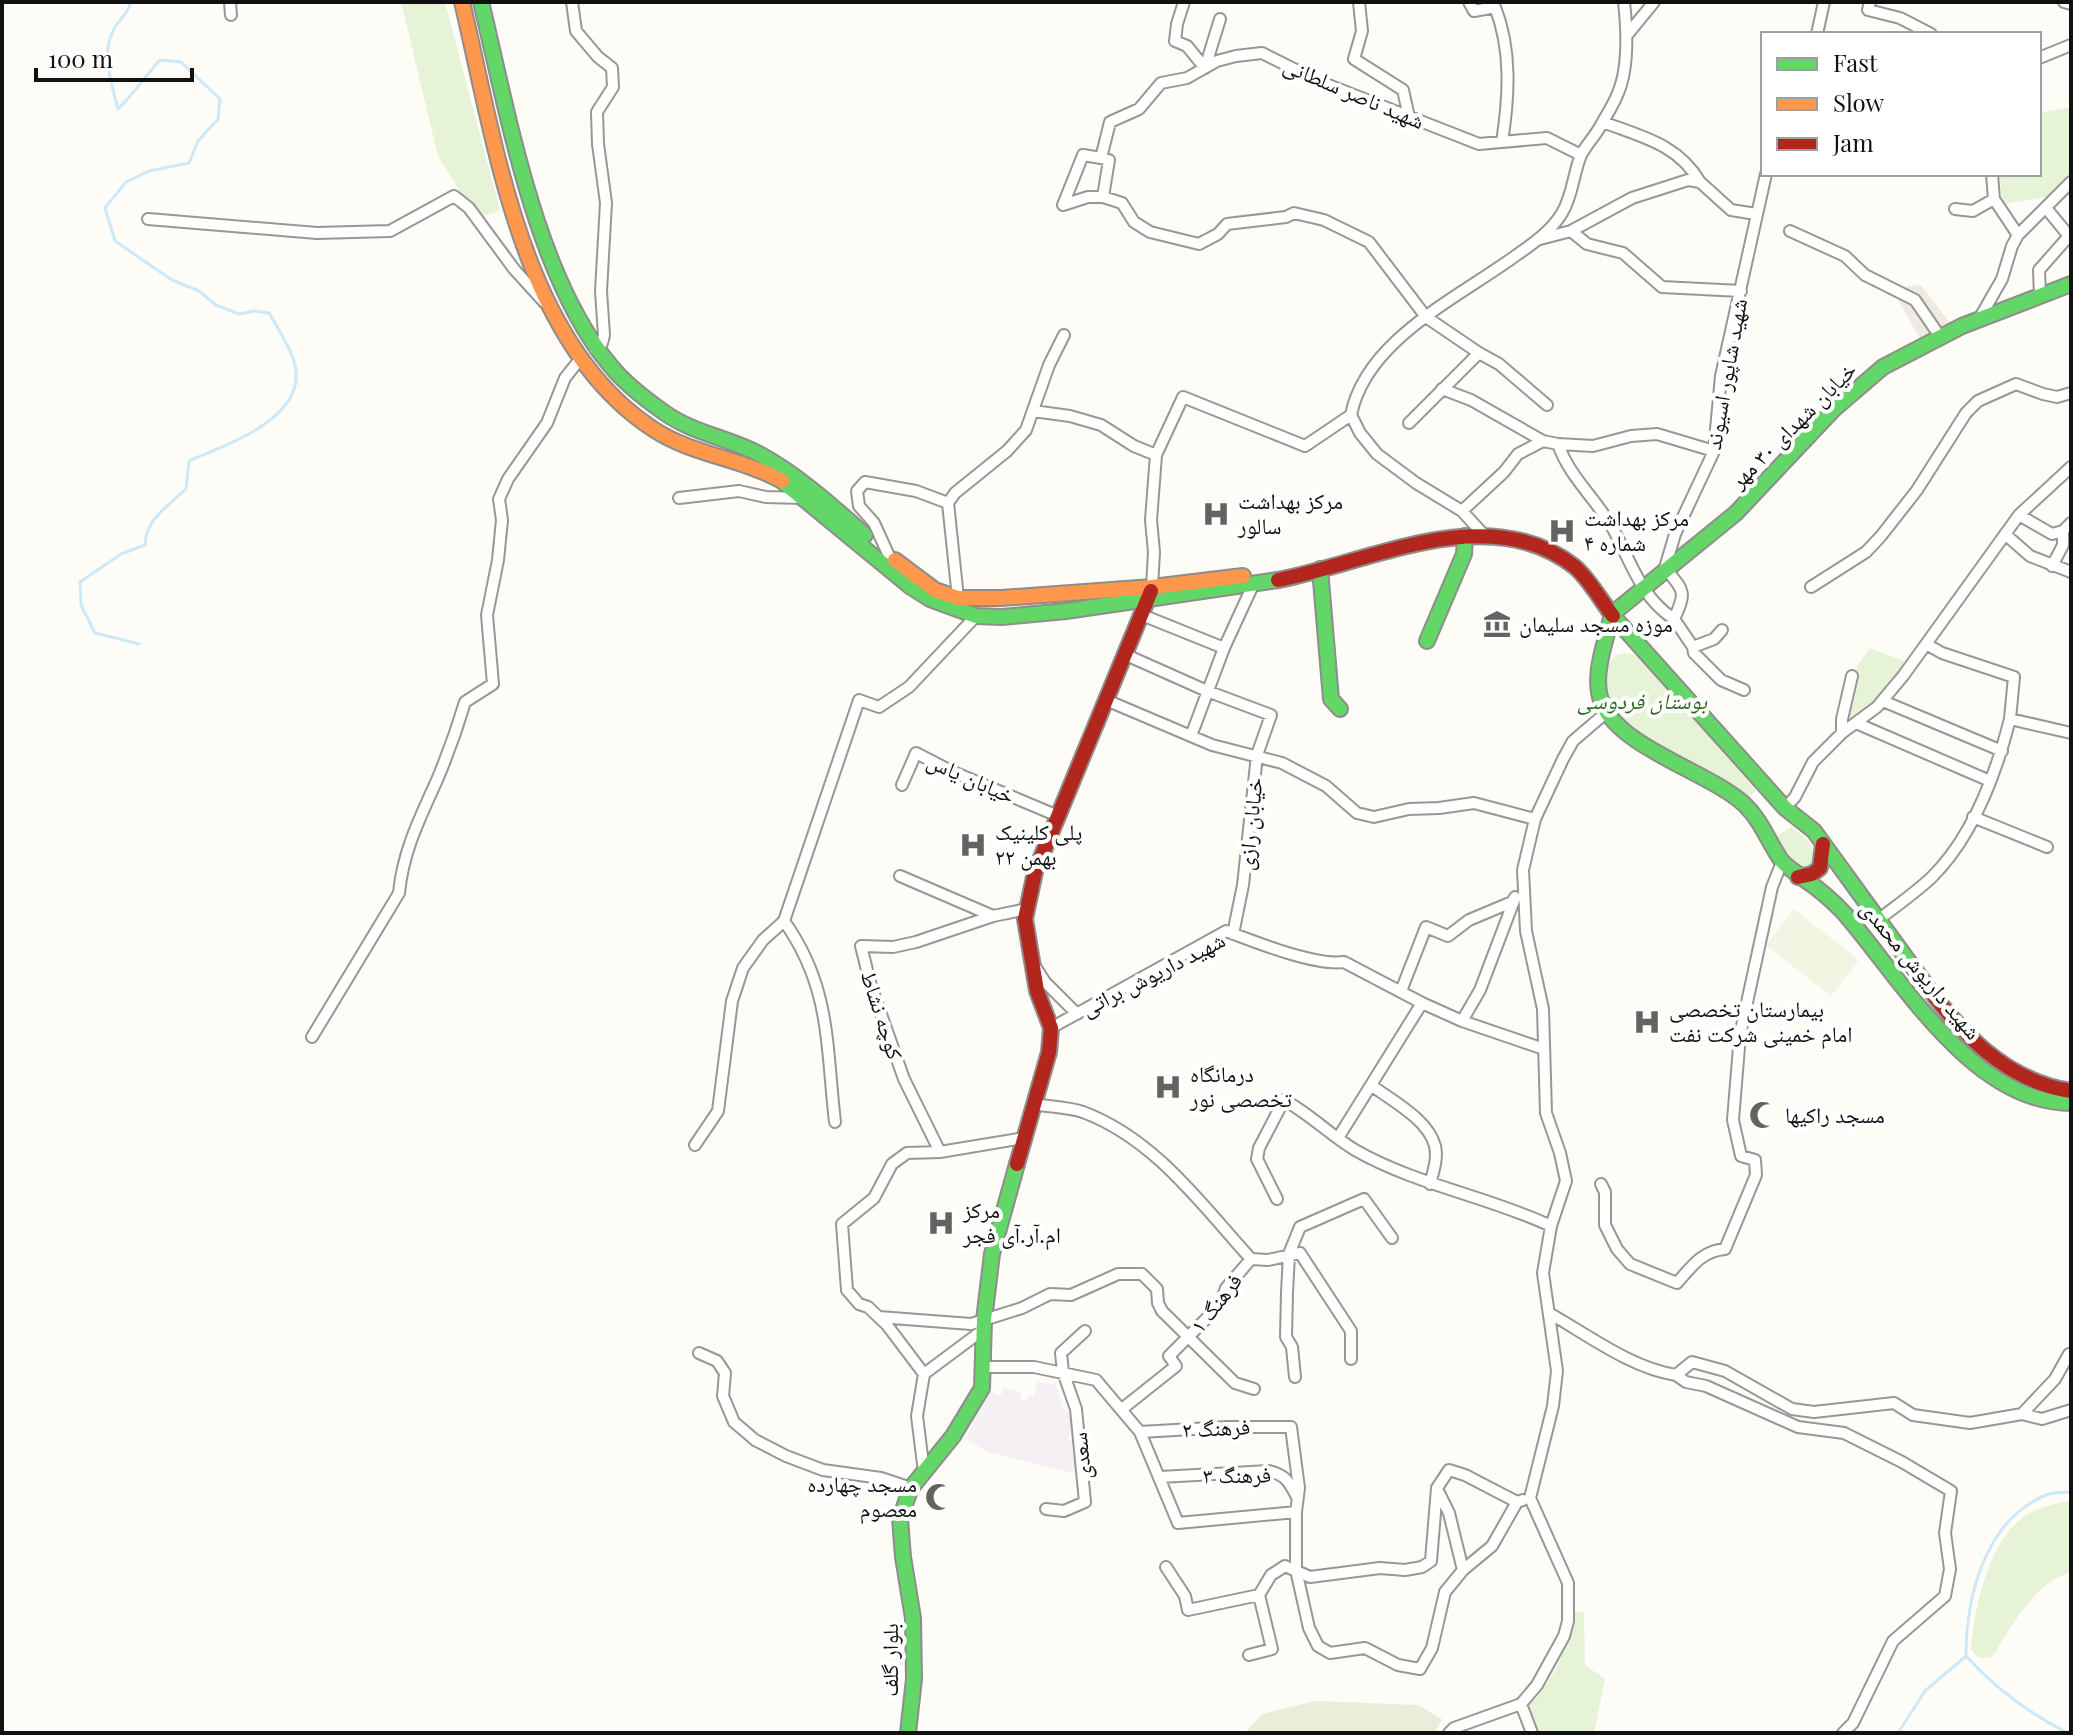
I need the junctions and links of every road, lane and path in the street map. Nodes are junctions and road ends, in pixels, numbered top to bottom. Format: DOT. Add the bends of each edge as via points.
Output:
graph roads {
  1 [pos="230,2"];
  2 [pos="462,2"];
  3 [pos="481,2"];
  4 [pos="572,2"];
  5 [pos="1184,2"];
  6 [pos="1359,2"];
  7 [pos="1469,2"];
  8 [pos="1624,2"];
  9 [pos="1654,2"];
  10 [pos="1824,2"];
  11 [pos="2064,2"];
  12 [pos="2071,4"];
  13 [pos="1869,6"];
  14 [pos="231,15"];
  15 [pos="1220,19"];
  16 [pos="1920,30"];
  17 [pos="1817,32"];
  18 [pos="1627,35"];
  19 [pos="2071,45"];
  20 [pos="2041,57"];
  21 [pos="1205,68"];
  22 [pos="1409,117"];
  23 [pos="1603,122"];
  24 [pos="1502,142"];
  25 [pos="1581,155"];
  26 [pos="1101,158"];
  27 [pos="1766,176"];
  28 [pos="1992,176"];
  29 [pos="1700,182"];
  30 [pos="2071,182"];
  31 [pos="1103,197"];
  32 [pos="1994,199"];
  33 [pos="2046,208"];
  34 [pos="1955,209"];
  35 [pos="1756,214"];
  36 [pos="148,219"];
  37 [pos="1571,231"];
  38 [pos="1790,231"];
  39 [pos="2018,235"];
  40 [pos="1538,239"];
  41 [pos="2071,284"];
  42 [pos="1741,291"];
  43 [pos="2040,296"];
  44 [pos="556,316"];
  45 [pos="1426,317"];
  46 [pos="1977,322"];
  47 [pos="1064,335"];
  48 [pos="1941,338"];
  49 [pos="595,349"];
  50 [pos="1479,353"];
  51 [pos="580,359"];
  52 [pos="1442,389"];
  53 [pos="2071,393"];
  54 [pos="1547,405"];
  55 [pos="1033,411"];
  56 [pos="1351,415"];
  57 [pos="1409,423"];
  58 [pos="1543,441"];
  59 [pos="1558,444"];
  60 [pos="1714,451"];
  61 [pos="1156,455"];
  62 [pos="2071,467"];
  63 [pos="679,498"];
  64 [pos="802,498"];
  65 [pos="948,503"];
  66 [pos="1462,511"];
  67 [pos="2019,515"];
  68 [pos="2067,527"];
  69 [pos="2005,534"];
  70 [pos="1465,536"];
  71 [pos="1485,536"];
  72 [pos="892,563"];
  73 [pos="2052,566"];
  74 [pos="1665,568"];
  75 [pos="1320,569"];
  76 [pos="2071,572"];
  77 [pos="1253,585"];
  78 [pos="1642,587"];
  79 [pos="1811,587"];
  80 [pos="958,598"];
  81 [pos="1001,598"];
  82 [pos="1147,601"];
  83 [pos="1612,614"];
  84 [pos="976,616"];
  85 [pos="1002,617"];
  86 [pos="1674,619"];
  87 [pos="1722,630"];
  88 [pos="1427,641"];
  89 [pos="1926,644"];
  90 [pos="1642,647"];
  91 [pos="1693,647"];
  92 [pos="1224,648"];
  93 [pos="1604,650"];
  94 [pos="1124,654"];
  95 [pos="1852,676"];
  96 [pos="1744,690"];
  97 [pos="1207,691"];
  98 [pos="1106,700"];
  99 [pos="1883,701"];
  100 [pos="1340,709"];
  101 [pos="1608,711"];
  102 [pos="2010,719"];
  103 [pos="1856,723"];
  104 [pos="1842,733"];
  105 [pos="2071,733"];
  106 [pos="1191,736"];
  107 [pos="2002,751"];
  108 [pos="1257,755"];
  109 [pos="1990,781"];
  110 [pos="902,785"];
  111 [pos="1785,808"];
  112 [pos="1058,816"];
  113 [pos="1973,817"];
  114 [pos="1535,819"];
  115 [pos="1764,828"];
  116 [pos="1823,844"];
  117 [pos="2047,847"];
  118 [pos="1782,862"];
  119 [pos="1523,870"];
  120 [pos="900,876"];
  121 [pos="1798,877"];
  122 [pos="1515,897"];
  123 [pos="1027,909"];
  124 [pos="993,916"];
  125 [pos="1878,920"];
  126 [pos="784,921"];
  127 [pos="1233,934"];
  128 [pos="1030,960"];
  129 [pos="1401,991"];
  130 [pos="1422,1003"];
  131 [pos="1077,1014"];
  132 [pos="1462,1021"];
  133 [pos="1051,1028"];
  134 [pos="312,1037"];
  135 [pos="1544,1049"];
  136 [pos="1371,1085"];
  137 [pos="2071,1091"];
  138 [pos="2071,1103"];
  139 [pos="1034,1104"];
  140 [pos="835,1122"];
  141 [pos="1024,1138"];
  142 [pos="1338,1138"];
  143 [pos="695,1145"];
  144 [pos="940,1152"];
  145 [pos="1430,1184"];
  146 [pos="1601,1184"];
  147 [pos="1277,1199"];
  148 [pos="1551,1226"];
  149 [pos="1392,1238"];
  150 [pos="1289,1254"];
  151 [pos="1251,1259"];
  152 [pos="1549,1313"];
  153 [pos="879,1317"];
  154 [pos="984,1325"];
  155 [pos="1085,1331"];
  156 [pos="1190,1338"];
  157 [pos="2070,1352"];
  158 [pos="699,1353"];
  159 [pos="1351,1359"];
  160 [pos="982,1367"];
  161 [pos="1063,1372"];
  162 [pos="924,1374"];
  163 [pos="1676,1375"];
  164 [pos="1295,1377"];
  165 [pos="1254,1389"];
  166 [pos="1122,1409"];
  167 [pos="2071,1410"];
  168 [pos="2022,1414"];
  169 [pos="1140,1432"];
  170 [pos="924,1472"];
  171 [pos="1160,1477"];
  172 [pos="911,1488"];
  173 [pos="1437,1488"];
  174 [pos="1530,1498"];
  175 [pos="1517,1502"];
  176 [pos="1298,1506"];
  177 [pos="1046,1509"];
  178 [pos="1166,1567"];
  179 [pos="1296,1570"];
  180 [pos="1463,1570"];
  181 [pos="1259,1595"];
  182 [pos="1249,1655"];
  183 [pos="1521,1704"];
  184 [pos="908,1733"];
  185 [pos="1449,1733"];
  186 [pos="1532,1733"];
  187 [pos="1843,1733"];
  1 -- 14 [label="street"];
  2 -- 44 [label="main road" via="512,202"];
  3 -- 49 [label="main road" via="543,244"];
  4 -- 49 [label="street" via="576,31 612,68 613,87 597,112 606,203 604,335"];
  5 -- 21 [label="street" via="1175,41 1187,46"];
  6 -- 22 [label="street" via="1362,31 1354,59 1403,90"];
  7 -- 24 [label="street" via="1474,11 1495,7 1504,31 1508,104"];
  8 -- 18 [label="street"];
  9 -- 18 [label="street"];
  10 -- 17 [label="street"];
  11 -- 12 [label="street"];
  13 -- 16 [label="street"];
  15 -- 21 [label="street"];
  18 -- 23 [label="street" via="1620,91"];
  19 -- 20 [label="street"];
  21 -- 22 [label="street, شهید ناصر سلطانی" via="1262,53"];
  21 -- 26 [label="street, شهید ناصر سلطانی" via="1161,83 1139,109 1110,122"];
  22 -- 24 [label="street, شهید ناصر سلطانی" via="1479,144"];
  23 -- 25 [label="street"];
  23 -- 29 [label="street" via="1676,152"];
  24 -- 25 [label="street, شهید ناصر سلطانی" via="1547,138"];
  25 -- 40 [label="street" via="1562,214"];
  26 -- 31 [label="street" via="1109,160"];
  26 -- 31 [label="street" via="1083,155 1063,205"];
  27 -- 35 [label="street, شهید شاپور اسیوند"];
  28 -- 32 [label="street"];
  29 -- 35 [label="street" via="1731,210"];
  29 -- 37 [label="street" via="1688,180 1632,198"];
  30 -- 33 [label="street"];
  31 -- 45 [label="street" via="1122,203 1134,222 1150,232 1199,244 1227,224 1294,213 1324,220 1369,242"];
  32 -- 34 [label="street" via="1973,211"];
  32 -- 39 [label="street"];
  33 -- 39 [label="street"];
  33 -- 43 [label="street" via="2069,236 2039,270"];
  35 -- 42 [label="street, شهید شاپور اسیوند"];
  36 -- 44 [label="street" via="317,233 390,231 454,196"];
  37 -- 40 [label="street"];
  37 -- 42 [label="street" via="1587,244 1623,253 1662,287"];
  38 -- 48 [label="street" via="1845,256 1865,275 1915,300"];
  39 -- 46 [label="street" via="2002,279"];
  40 -- 45 [label="street"];
  41 -- 43 [label="main road, خیابان شهدای ۳۰ مهر"];
  42 -- 60 [label="street, شهید شاپور اسیوند" via="1721,376"];
  43 -- 46 [label="main road, خیابان شهدای ۳۰ مهر"];
  44 -- 51 [label="main road"];
  45 -- 50 [label="street"];
  45 -- 56 [label="street" via="1369,370"];
  46 -- 48 [label="main road, خیابان شهدای ۳۰ مهر"];
  47 -- 55 [label="street"];
  48 -- 74 [label="main road, خیابان شهدای ۳۰ مهر" via="1863,382 1753,497"];
  49 -- 51 [label="main road"];
  49 -- 72 [label="main road" via="669,416 756,453 800,479"];
  50 -- 52 [label="street"];
  50 -- 54 [label="street"];
  51 -- 64 [label="main road" via="600,384 655,431 756,469"];
  51 -- 134 [label="street" via="499,499 498,560 487,615 493,684 465,702 409,840 399,893"];
  52 -- 57 [label="street"];
  52 -- 58 [label="street"];
  53 -- 79 [label="street" via="2057,397 2016,384 1978,401 1881,536 1866,552"];
  55 -- 61 [label="street" via="1101,425"];
  55 -- 65 [label="street" via="1026,430 1007,451"];
  56 -- 61 [label="street" via="1305,446 1183,397"];
  56 -- 66 [label="street" via="1377,454"];
  58 -- 59 [label="street"];
  58 -- 66 [label="street" via="1518,454"];
  59 -- 60 [label="street" via="1593,446 1657,434"];
  59 -- 78 [label="street" via="1565,463 1612,527"];
  60 -- 74 [label="street, شهید شاپور اسیوند"];
  61 -- 82 [label="street"];
  62 -- 67 [label="street"];
  63 -- 64 [label="street" via="739,491"];
  64 -- 72 [label="main road"];
  65 -- 72 [label="street" via="865,482 857,491 859,506 874,523"];
  65 -- 80 [label="street"];
  66 -- 71 [label="street"];
  67 -- 68 [label="street" via="2052,534"];
  67 -- 69 [label="street"];
  68 -- 73 [label="street"];
  69 -- 73 [label="street" via="2030,556"];
  69 -- 89 [label="street"];
  70 -- 71 [label="main road, شهید داریوش محمدی"];
  70 -- 75 [label="main road, شهید داریوش محمدی"];
  70 -- 88 [label="main road" via="1464,554"];
  71 -- 83 [label="main road, شهید داریوش محمدی" via="1512,537 1547,549 1577,569"];
  72 -- 80 [label="main road"];
  72 -- 84 [label="main road" via="930,599"];
  73 -- 76 [label="street"];
  74 -- 78 [label="main road, خیابان شهدای ۳۰ مهر"];
  74 -- 86 [label="street" via="1681,587 1683,599"];
  75 -- 77 [label="main road"];
  75 -- 82 [label="main road" via="1299,567"];
  75 -- 100 [label="main road" via="1331,699"];
  77 -- 82 [label="main road"];
  77 -- 92 [label="street"];
  78 -- 83 [label="main road, خیابان شهدای ۳۰ مهر"];
  78 -- 86 [label="street" via="1657,608"];
  80 -- 81 [label="main road"];
  81 -- 82 [label="main road"];
  81 -- 85 [label="main road"];
  82 -- 85 [label="main road"];
  82 -- 92 [label="street"];
  82 -- 94 [label="main road"];
  83 -- 90 [label="main road, شهید داریوش محمدی"];
  83 -- 93 [label="main road"];
  84 -- 85 [label="main road"];
  84 -- 126 [label="street" via="909,687 879,707 859,700"];
  86 -- 91 [label="street"];
  87 -- 91 [label="street"];
  89 -- 99 [label="street"];
  89 -- 102 [label="street" via="2014,677"];
  90 -- 93 [label="main road" via="1629,642"];
  90 -- 111 [label="main road, شهید داریوش محمدی"];
  91 -- 96 [label="street" via="1704,666"];
  92 -- 97 [label="street"];
  93 -- 101 [label="main road" via="1598,678"];
  94 -- 97 [label="street"];
  94 -- 98 [label="main road"];
  95 -- 104 [label="street"];
  97 -- 106 [label="street"];
  97 -- 108 [label="street, خیابان رازی" via="1271,715"];
  98 -- 106 [label="street"];
  98 -- 112 [label="main road"];
  99 -- 103 [label="street"];
  99 -- 107 [label="street"];
  101 -- 114 [label="street" via="1573,741"];
  101 -- 115 [label="main road, شهید داریوش محمدی" via="1623,731 1743,803"];
  102 -- 105 [label="street"];
  102 -- 107 [label="street"];
  103 -- 104 [label="street"];
  103 -- 109 [label="street"];
  104 -- 111 [label="street" via="1813,762"];
  106 -- 108 [label="street"];
  107 -- 109 [label="street"];
  108 -- 114 [label="street" via="1326,786 1357,813 1374,817 1474,803"];
  108 -- 127 [label="street, خیابان رازی"];
  109 -- 113 [label="street"];
  110 -- 112 [label="street, خیابان یاس" via="916,753"];
  111 -- 115 [label="main road"];
  111 -- 116 [label="main road, شهید داریوش محمدی"];
  112 -- 123 [label="main road" via="1035,872"];
  113 -- 117 [label="street"];
  113 -- 125 [label="street" via="1933,876"];
  114 -- 119 [label="street"];
  115 -- 118 [label="main road, شهید داریوش محمدی"];
  116 -- 121 [label="main road" via="1818,871"];
  116 -- 125 [label="main road, شهید داریوش محمدی"];
  118 -- 121 [label="main road, شهید داریوش محمدی"];
  118 -- 146 [label="street" via="1740,1035 1735,1080 1733,1120 1741,1156 1755,1160 1756,1175 1725,1249 1710,1250 1677,1283 1630,1264 1605,1225"];
  119 -- 122 [label="street"];
  119 -- 135 [label="street" via="1526,931 1543,1009"];
  120 -- 124 [label="street"];
  121 -- 138 [label="main road, شهید داریوش محمدی" via="1844,913 1938,1029 1974,1064 2020,1091"];
  122 -- 129 [label="street" via="1448,936 1426,927"];
  122 -- 132 [label="street" via="1480,990"];
  123 -- 124 [label="street, کوچه نشاط"];
  123 -- 128 [label="main road"];
  124 -- 144 [label="street, کوچه نشاط" via="916,942 861,946 904,1079"];
  125 -- 137 [label="main road, شهید داریوش محمدی" via="1987,1055 2016,1074"];
  126 -- 140 [label="street" via="802,946 820,993"];
  126 -- 143 [label="street" via="743,968 732,1001 718,1111"];
  127 -- 129 [label="street, شهید داریوش براتی" via="1311,959 1344,962"];
  127 -- 131 [label="street, شهید داریوش براتی" via="1226,931"];
  128 -- 131 [label="street"];
  128 -- 133 [label="main road"];
  129 -- 130 [label="street, شهید داریوش براتی"];
  130 -- 132 [label="street, شهید داریوش براتی"];
  130 -- 136 [label="street"];
  131 -- 133 [label="street, شهید داریوش براتی"];
  132 -- 135 [label="street, شهید داریوش براتی"];
  133 -- 139 [label="main road"];
  135 -- 148 [label="street" via="1546,1113 1566,1181"];
  136 -- 142 [label="street"];
  136 -- 145 [label="street" via="1429,1134 1435,1147"];
  139 -- 141 [label="main road"];
  139 -- 151 [label="street" via="1081,1111 1121,1130 1180,1178"];
  141 -- 144 [label="street"];
  141 -- 154 [label="main road" via="992,1254"];
  142 -- 145 [label="street"];
  142 -- 147 [label="street" via="1284,1100 1257,1159"];
  144 -- 153 [label="street" via="907,1153 892,1164 874,1198 842,1224 847,1290"];
  145 -- 148 [label="street"];
  148 -- 152 [label="street" via="1543,1273"];
  149 -- 150 [label="street" via="1364,1199 1300,1227"];
  150 -- 151 [label="street"];
  150 -- 159 [label="street" via="1300,1253 1351,1331"];
  150 -- 164 [label="street" via="1286,1337"];
  151 -- 156 [label="street, فرهنگ ۱"];
  152 -- 163 [label="street" via="1649,1368"];
  152 -- 174 [label="street" via="1557,1371"];
  153 -- 154 [label="street"];
  153 -- 162 [label="street"];
  154 -- 156 [label="street" via="1050,1294 1071,1295 1118,1274 1142,1274 1157,1289 1162,1311"];
  154 -- 160 [label="main road"];
  154 -- 162 [label="street"];
  155 -- 161 [label="street" via="1061,1353"];
  156 -- 165 [label="street" via="1235,1383"];
  156 -- 166 [label="street, فرهنگ ۱" via="1169,1356 1176,1366"];
  157 -- 168 [label="street" via="2055,1379"];
  158 -- 172 [label="street" via="717,1361 725,1373 723,1396 734,1422 755,1440 823,1470"];
  160 -- 161 [label="street"];
  160 -- 170 [label="main road" via="982,1388"];
  161 -- 166 [label="street" via="1096,1380"];
  161 -- 177 [label="street, سعدی" via="1076,1409 1085,1502 1064,1511"];
  162 -- 170 [label="street" via="917,1416"];
  163 -- 168 [label="street" via="1692,1362 1704,1363 1792,1409 1814,1412 1894,1403 1913,1415 1970,1423"];
  163 -- 187 [label="street" via="1798,1427 1844,1433 1951,1491 1945,1596 1893,1641 1859,1712"];
  166 -- 169 [label="street"];
  167 -- 168 [label="street" via="2042,1419"];
  169 -- 171 [label="street"];
  169 -- 176 [label="street, فرهنگ ۲" via="1291,1427"];
  170 -- 172 [label="main road"];
  171 -- 176 [label="street, فرهنگ ۳" via="1269,1471 1283,1474"];
  171 -- 176 [label="street" via="1178,1523"];
  172 -- 184 [label="main road, بلوار گلف" via="900,1518 913,1618"];
  173 -- 175 [label="street" via="1449,1470"];
  173 -- 179 [label="street" via="1431,1561 1422,1567 1310,1577"];
  173 -- 180 [label="street"];
  174 -- 175 [label="street"];
  174 -- 183 [label="street" via="1561,1563 1570,1598 1564,1636"];
  175 -- 180 [label="street" via="1492,1546"];
  176 -- 179 [label="street"];
  178 -- 181 [label="street" via="1188,1610"];
  179 -- 180 [label="street" via="1318,1646 1330,1653 1365,1648 1398,1665 1420,1669 1432,1648 1445,1592"];
  179 -- 181 [label="street" via="1285,1566 1271,1575"];
  181 -- 182 [label="street" via="1272,1649"];
  183 -- 185 [label="street"];
  183 -- 186 [label="street"];
}
